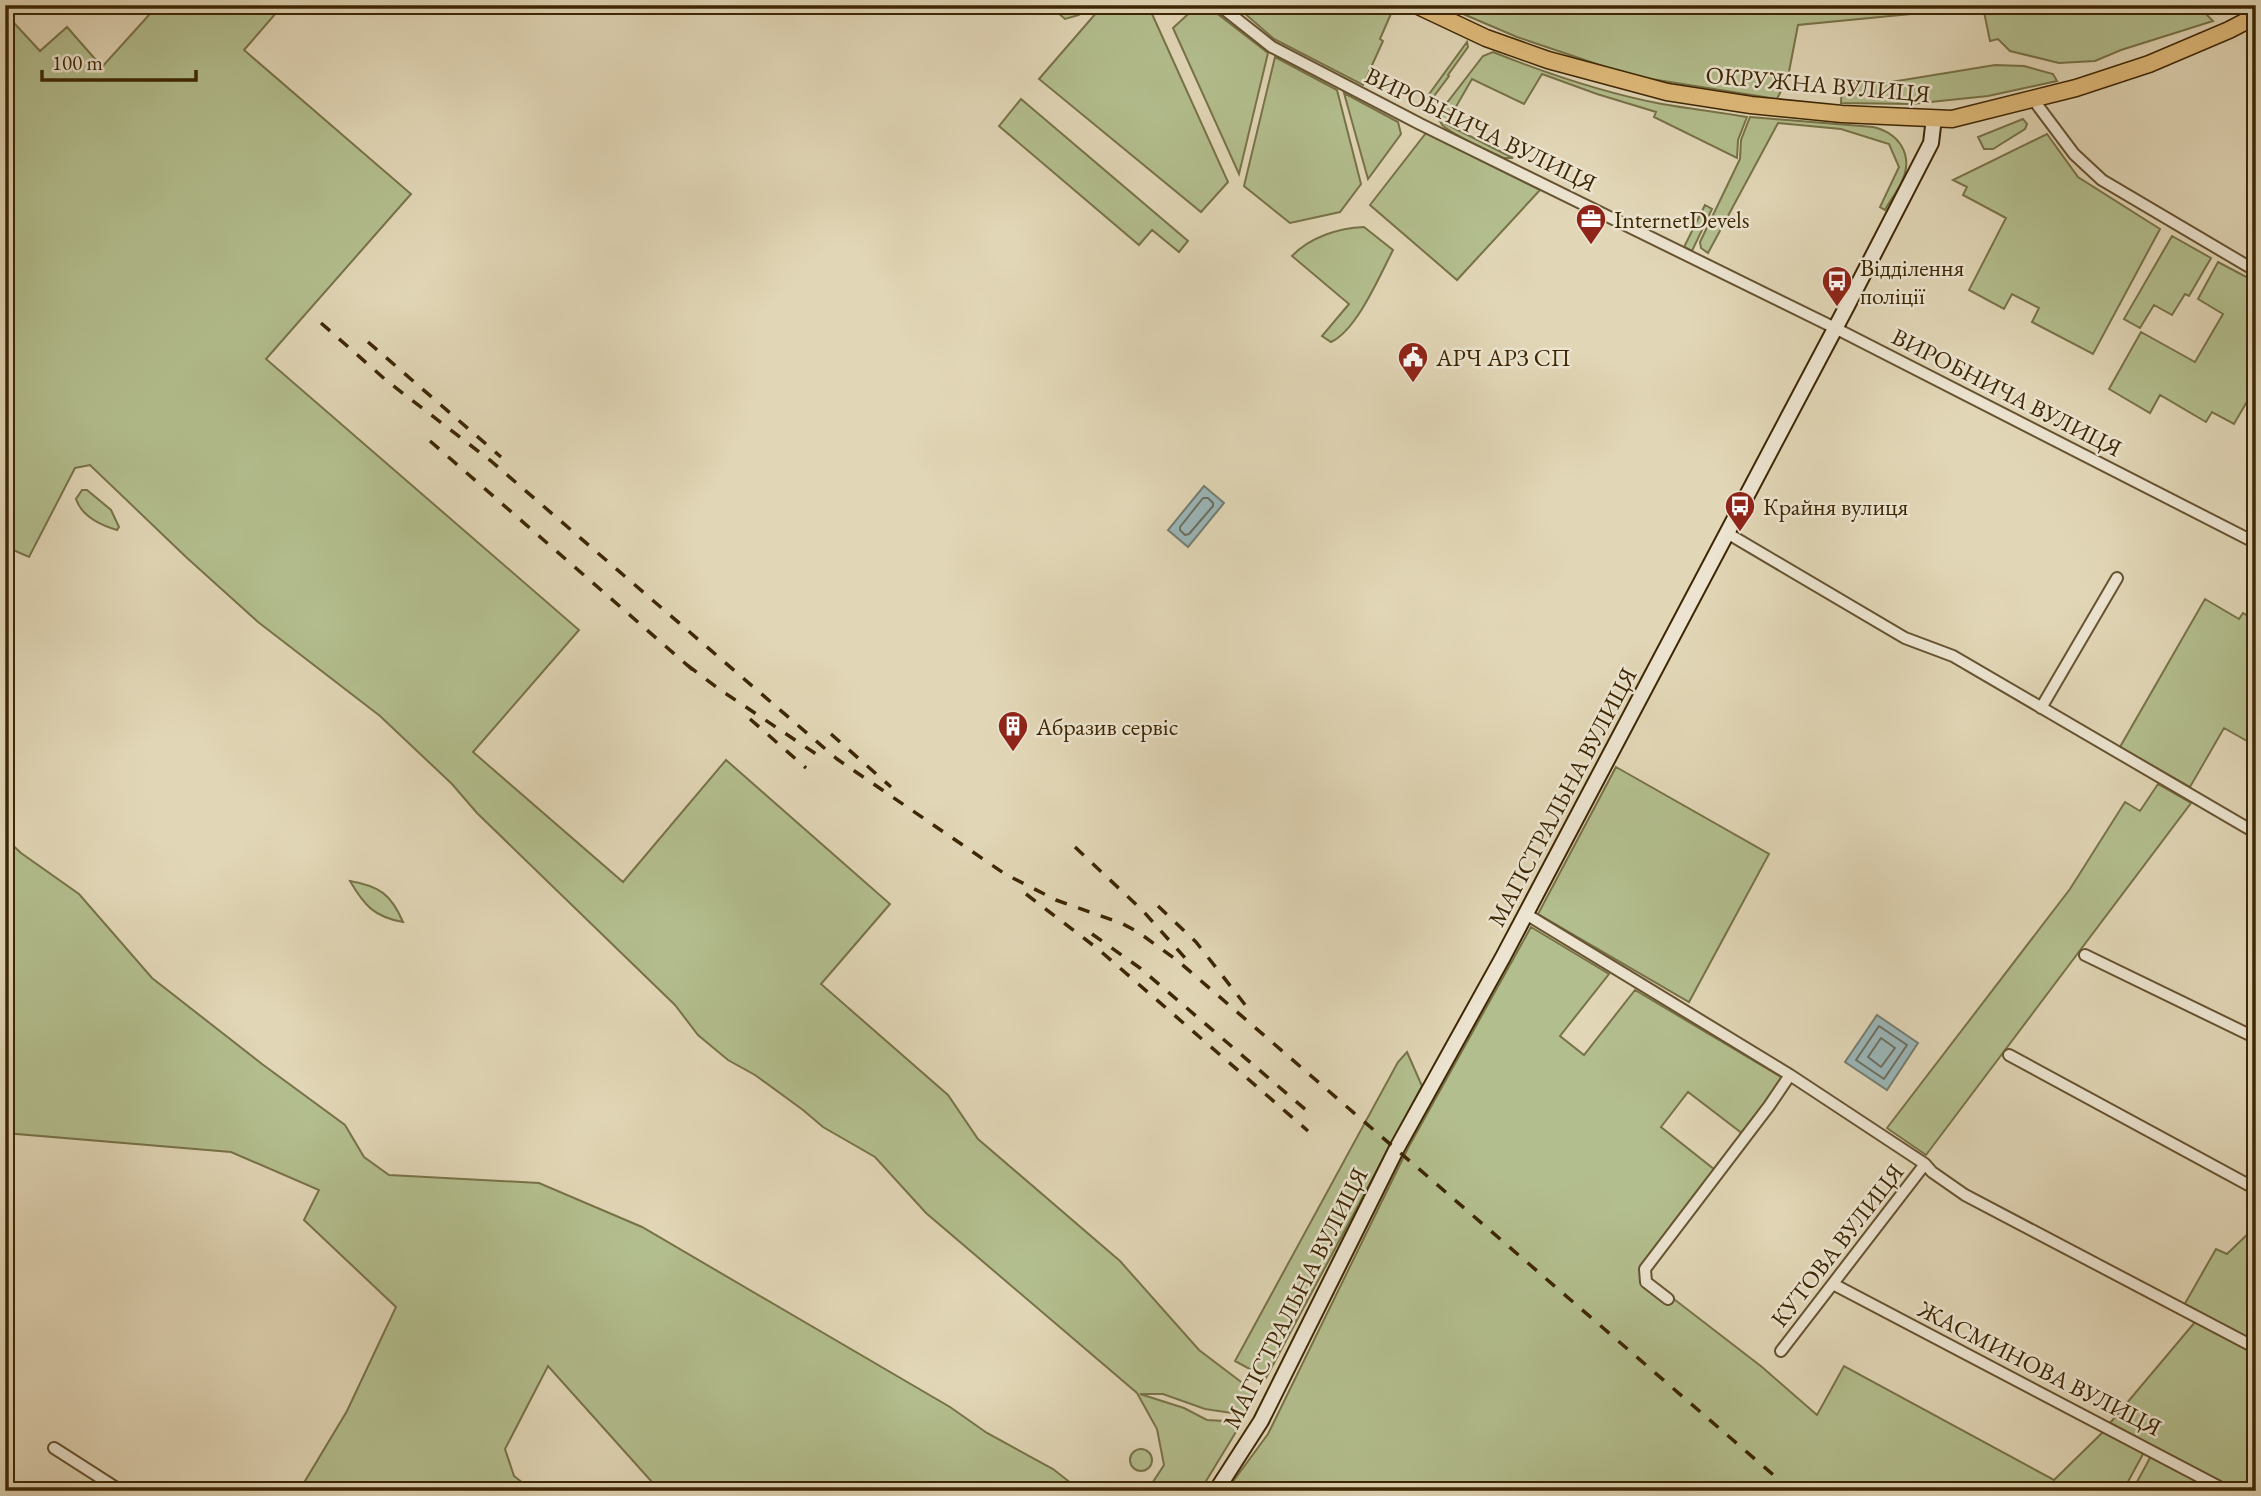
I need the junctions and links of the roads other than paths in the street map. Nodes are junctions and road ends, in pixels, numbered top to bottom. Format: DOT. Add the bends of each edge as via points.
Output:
graph roads {
  1 [pos="1219,5"];
  2 [pos="1416,5"];
  3 [pos="2256,16"];
  4 [pos="2032,98"];
  5 [pos="1934,118"];
  6 [pos="2256,271"];
  7 [pos="1835,328"];
  8 [pos="1727,533"];
  9 [pos="2256,543"];
  10 [pos="2118,578"];
  11 [pos="2041,708"];
  12 [pos="2256,833"];
  13 [pos="1526,914"];
  14 [pos="2085,955"];
  15 [pos="2256,1038"];
  16 [pos="2009,1055"];
  17 [pos="1790,1074"];
  18 [pos="1925,1164"];
  19 [pos="2256,1189"];
  20 [pos="1833,1284"];
  21 [pos="1668,1299"];
  22 [pos="2256,1348"];
  23 [pos="1781,1351"];
  24 [pos="54,1448"];
  25 [pos="121,1491"];
  26 [pos="1216,1491"];
  27 [pos="2227,1491"];
  1 -- 7 [label="street, ВИРОБНИЧА ВУЛИЦЯ" via="1272,47"];
  2 -- 5 [label="main road, ОКРУЖНА ВУЛИЦЯ" via="1486,38 1548,60 1667,92 1843,114"];
  3 -- 4 [label="main road, ОКРУЖНА ВУЛИЦЯ" via="2149,64"];
  4 -- 5 [label="main road, ОКРУЖНА ВУЛИЦЯ" via="1952,119"];
  4 -- 6 [label="street" via="2074,154 2102,180"];
  5 -- 7 [label="street, МАГІСТРАЛЬНА ВУЛИЦЯ" via="1931,143"];
  7 -- 8 [label="street, МАГІСТРАЛЬНА ВУЛИЦЯ"];
  7 -- 9 [label="street, ВИРОБНИЧА ВУЛИЦЯ"];
  8 -- 11 [label="street" via="1905,638 1954,656"];
  8 -- 13 [label="street, МАГІСТРАЛЬНА ВУЛИЦЯ"];
  10 -- 11 [label="street"];
  11 -- 12 [label="street"];
  13 -- 17 [label="street"];
  13 -- 26 [label="street, МАГІСТРАЛЬНА ВУЛИЦЯ" via="1397,1148 1261,1421"];
  14 -- 15 [label="street"];
  16 -- 19 [label="street"];
  17 -- 18 [label="street"];
  17 -- 21 [label="street" via="1645,1269 1646,1282"];
  18 -- 20 [label="street, КУТОВА ВУЛИЦЯ"];
  18 -- 22 [label="street" via="1965,1195"];
  20 -- 23 [label="street, КУТОВА ВУЛИЦЯ"];
  20 -- 27 [label="street, ЖАСМИНОВА ВУЛИЦЯ"];
  24 -- 25 [label="street"];
}
